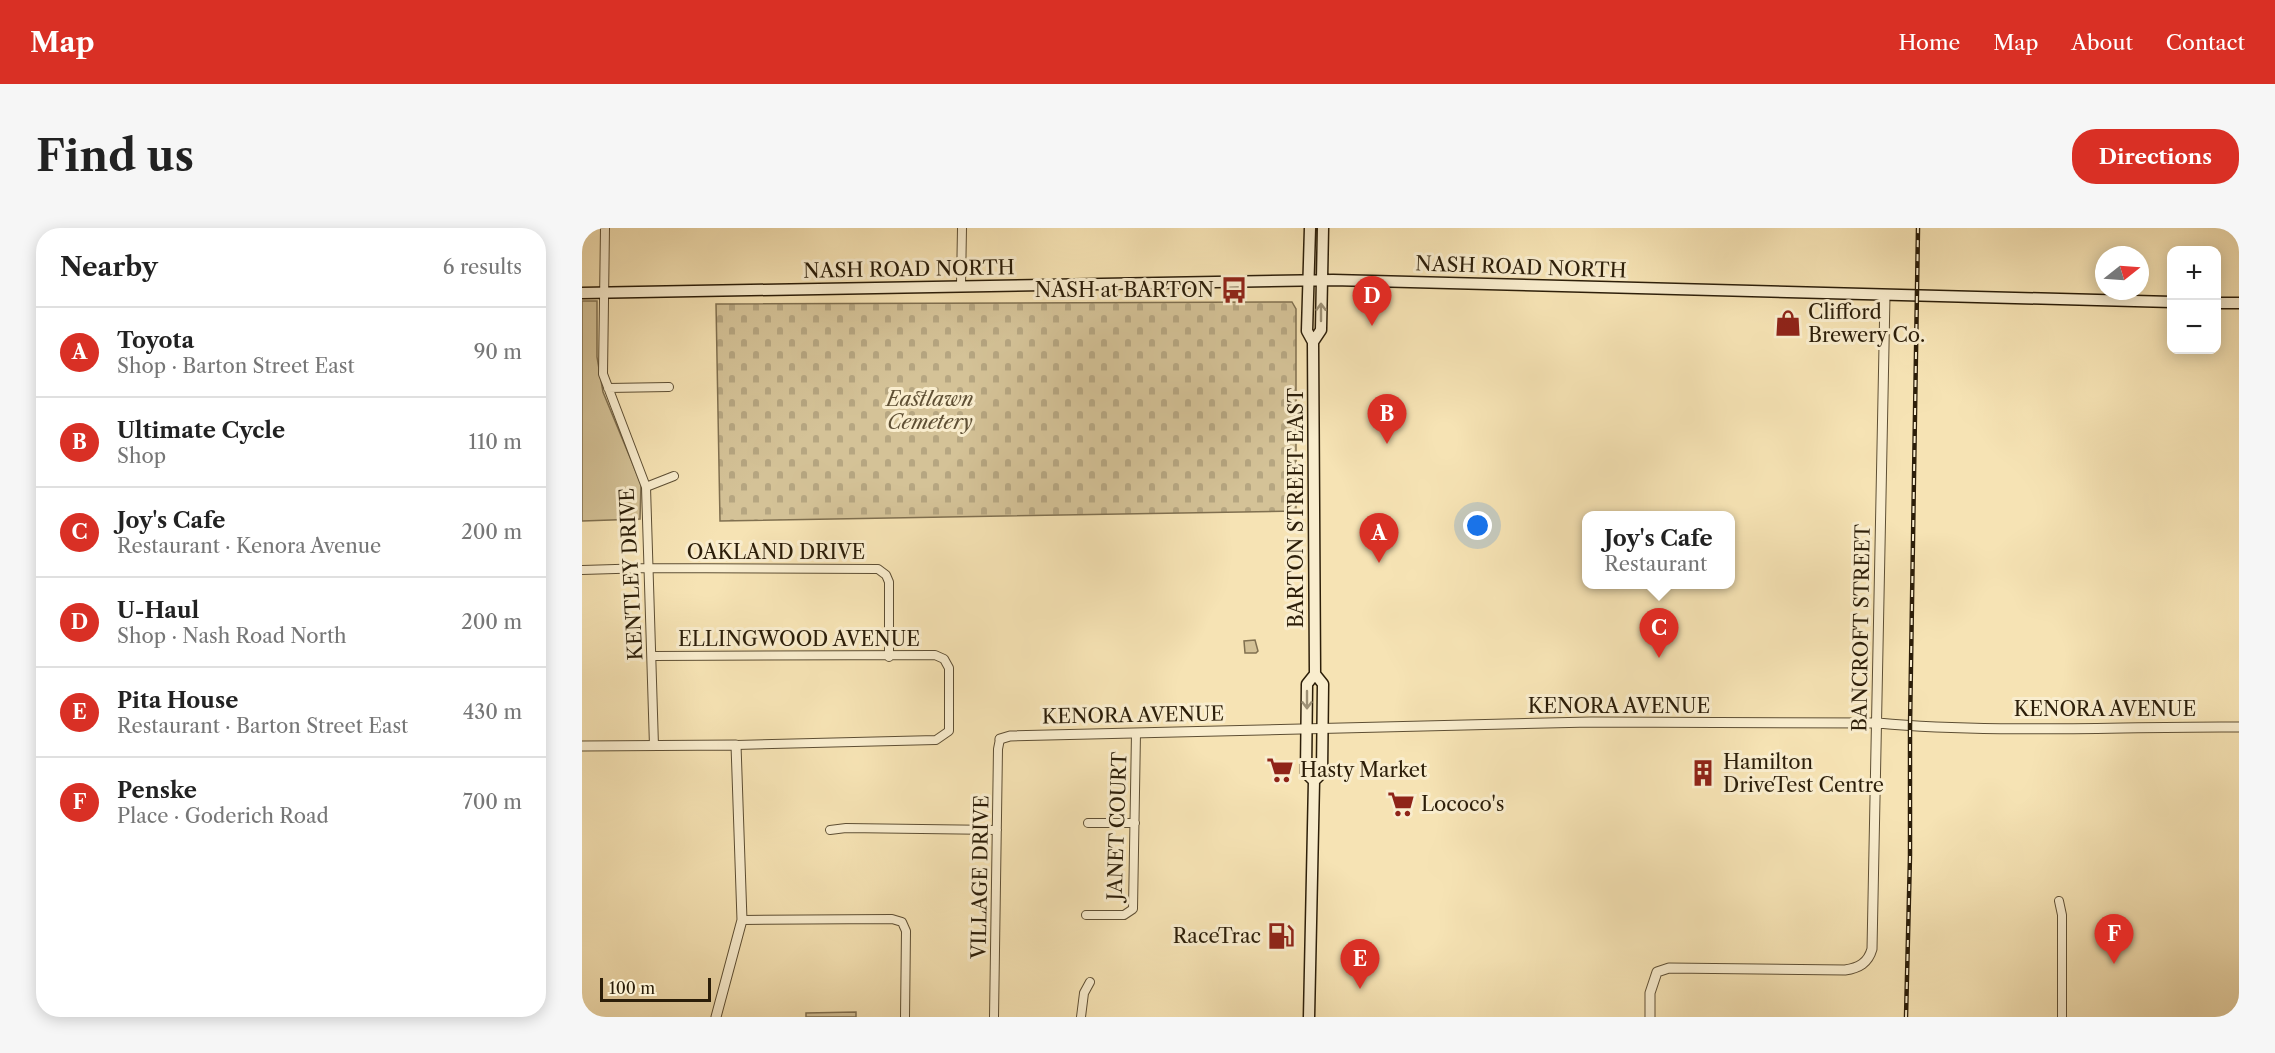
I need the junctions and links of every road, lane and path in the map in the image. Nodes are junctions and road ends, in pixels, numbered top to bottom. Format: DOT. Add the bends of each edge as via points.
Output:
graph roads {
  1 [pos="605,228"];
  2 [pos="962,228"];
  3 [pos="1310,228"];
  4 [pos="1323,228"];
  5 [pos="1308,280"];
  6 [pos="1321,280"];
  7 [pos="961,285"];
  8 [pos="582,293"];
  9 [pos="604,293"];
  10 [pos="1885,296"];
  11 [pos="2167,302"];
  12 [pos="2221,303"];
  13 [pos="2239,303"];
  14 [pos="1313,342"];
  15 [pos="669,387"];
  16 [pos="608,388"];
  17 [pos="674,476"];
  18 [pos="646,487"];
  19 [pos="649,568"];
  20 [pos="582,570"];
  21 [pos="653,656"];
  22 [pos="889,657"];
  23 [pos="1315,674"];
  24 [pos="1878,723"];
  25 [pos="2239,727"];
  26 [pos="1307,729"];
  27 [pos="1323,729"];
  28 [pos="1136,733"];
  29 [pos="1000,739"];
  30 [pos="736,745"];
  31 [pos="582,746"];
  32 [pos="654,746"];
  33 [pos="1314,781"];
  34 [pos="1088,823"];
  35 [pos="1135,823"];
  36 [pos="830,830"];
  37 [pos="997,830"];
  38 [pos="2059,901"];
  39 [pos="1086,915"];
  40 [pos="742,920"];
  41 [pos="1090,982"];
  42 [pos="716,1017"];
  43 [pos="905,1017"];
  44 [pos="994,1017"];
  45 [pos="1081,1017"];
  46 [pos="1309,1017"];
  47 [pos="1650,1017"];
  48 [pos="2062,1017"];
  1 -- 9 [label="street, KENTLEY DRIVE"];
  2 -- 7 [label="street"];
  3 -- 5 [label="main road, BARTON STREET EAST"];
  4 -- 6 [label="main road, BARTON STREET EAST"];
  5 -- 6 [label="main road, NASH ROAD NORTH"];
  5 -- 7 [label="main road, NASH ROAD NORTH"];
  5 -- 14 [label="main road, BARTON STREET EAST" via="1307,331"];
  6 -- 10 [label="main road, NASH ROAD NORTH"];
  14 -- 6 [label="main road, BARTON STREET EAST, one-way" via="1321,330"];
  7 -- 9 [label="main road, NASH ROAD NORTH"];
  8 -- 9 [label="main road, NASH ROAD NORTH"];
  9 -- 16 [label="street, KENTLEY DRIVE" via="603,374"];
  10 -- 11 [label="main road, NASH ROAD NORTH"];
  10 -- 24 [label="street, BANCROFT STREET"];
  12 -- 13 [label="main road"];
  14 -- 23 [label="main road, BARTON STREET EAST"];
  15 -- 16 [label="street"];
  16 -- 18 [label="street, KENTLEY DRIVE"];
  17 -- 18 [label="street"];
  18 -- 19 [label="street, KENTLEY DRIVE"];
  19 -- 20 [label="street, OAKLAND DRIVE"];
  19 -- 21 [label="street, KENTLEY DRIVE"];
  19 -- 22 [label="street, OAKLAND DRIVE" via="878,569 889,582"];
  21 -- 22 [label="street, ELLINGWOOD AVENUE"];
  21 -- 32 [label="street, KENTLEY DRIVE"];
  22 -- 30 [label="street, ELLINGWOOD AVENUE" via="935,655 944,659 949,668 949,731 936,740"];
  23 -- 26 [label="main road, BARTON STREET EAST, one-way" via="1307,684"];
  23 -- 27 [label="main road, BARTON STREET EAST" via="1323,684"];
  24 -- 25 [label="street, KENORA AVENUE" via="2017,728"];
  24 -- 27 [label="street, KENORA AVENUE" via="1591,722"];
  24 -- 47 [label="street, BANCROFT STREET" via="1869,958 1860,966 1845,970 1669,968 1657,972 1650,993"];
  26 -- 27 [label="street, KENORA AVENUE"];
  26 -- 28 [label="street, KENORA AVENUE"];
  26 -- 33 [label="main road, BARTON STREET EAST" via="1306,775"];
  27 -- 33 [label="main road, BARTON STREET EAST" via="1322,773"];
  28 -- 29 [label="street, KENORA AVENUE"];
  28 -- 35 [label="street, JANET COURT"];
  29 -- 37 [label="street, VILLAGE DRIVE"];
  30 -- 32 [label="street"];
  30 -- 40 [label="street"];
  31 -- 32 [label="street"];
  33 -- 46 [label="main road, BARTON STREET EAST"];
  34 -- 35 [label="street"];
  35 -- 39 [label="street, JANET COURT" via="1134,909 1124,915"];
  36 -- 37 [label="street"];
  37 -- 44 [label="street, VILLAGE DRIVE"];
  38 -- 48 [label="street"];
  40 -- 42 [label="street"];
  40 -- 43 [label="street" via="902,922 906,931"];
  41 -- 45 [label="street" via="1084,993"];
}
